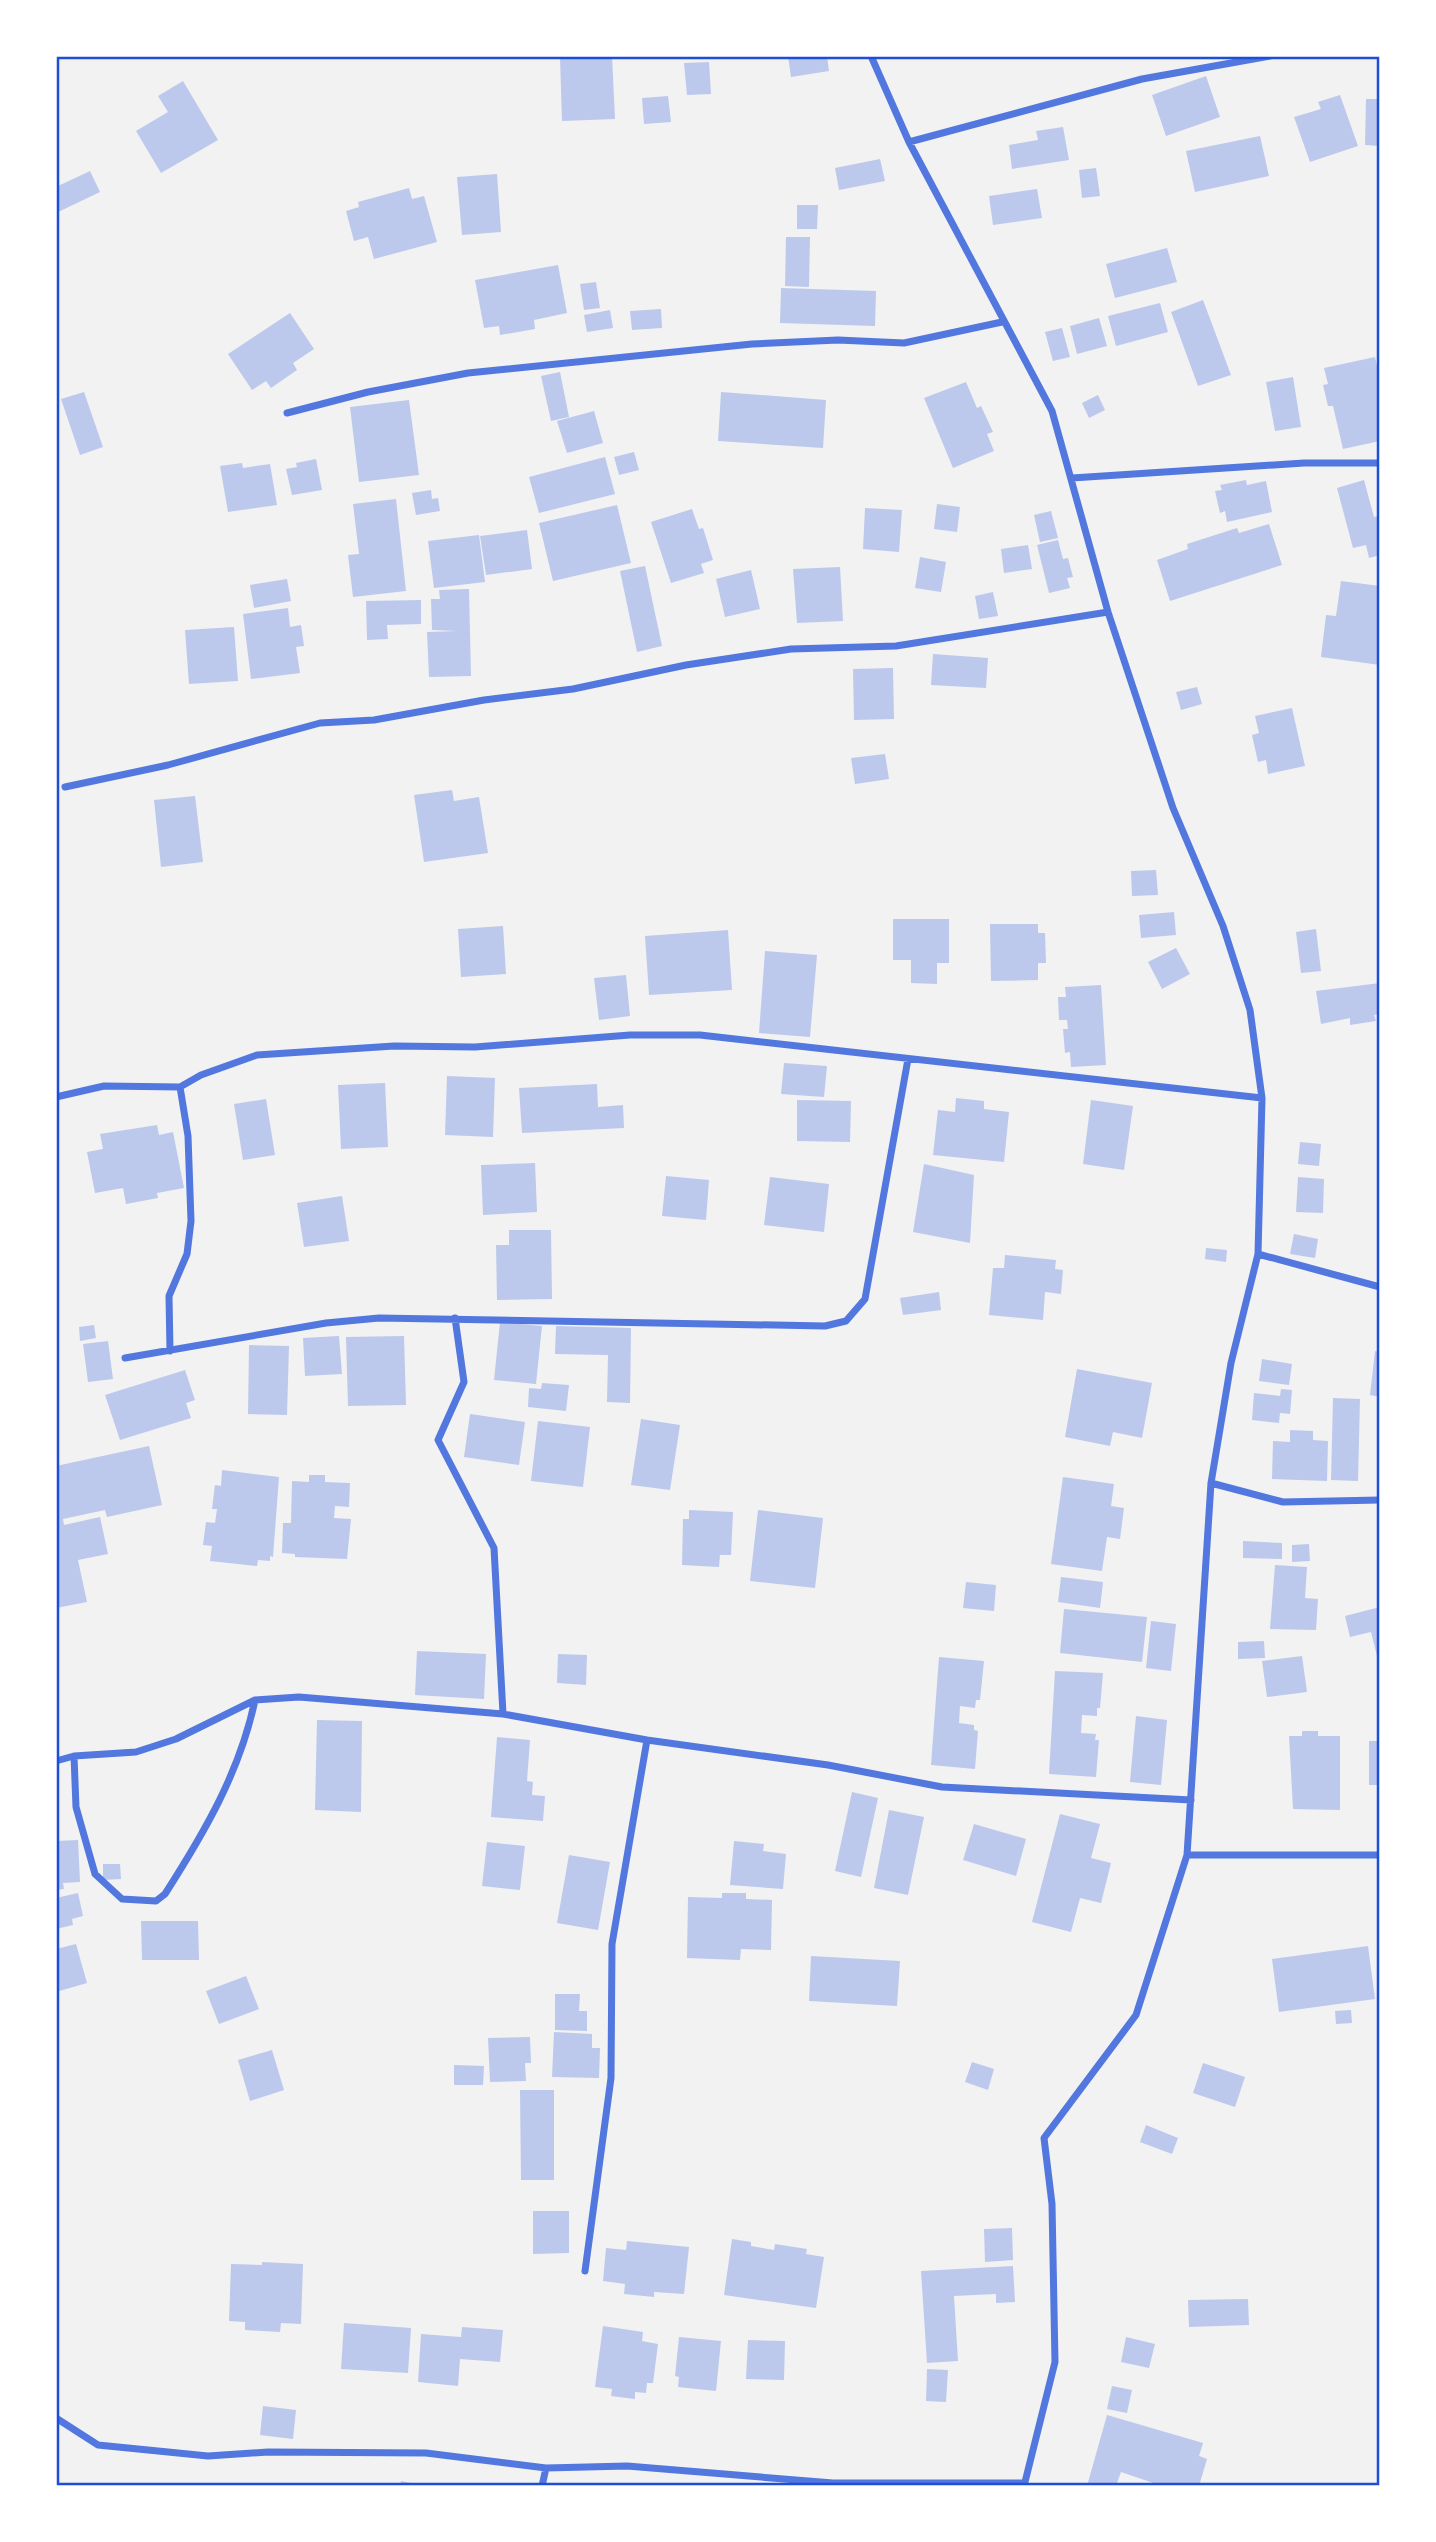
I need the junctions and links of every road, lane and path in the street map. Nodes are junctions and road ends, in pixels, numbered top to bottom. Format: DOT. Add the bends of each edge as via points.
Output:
graph roads {
  1 [pos="871,56"];
  2 [pos="1270,56"];
  3 [pos="909,142"];
  4 [pos="1002,322"];
  5 [pos="287,412"];
  6 [pos="1380,463"];
  7 [pos="1072,478"];
  8 [pos="1108,612"];
  9 [pos="65,787"];
  10 [pos="908,1059"];
  11 [pos="180,1087"];
  12 [pos="56,1097"];
  13 [pos="1262,1098"];
  14 [pos="1258,1254"];
  15 [pos="1380,1287"];
  16 [pos="455,1318"];
  17 [pos="170,1351"];
  18 [pos="125,1357"];
  19 [pos="1211,1483"];
  20 [pos="1380,1500"];
  21 [pos="255,1700"];
  22 [pos="502,1714"];
  23 [pos="647,1740"];
  24 [pos="74,1756"];
  25 [pos="56,1762"];
  26 [pos="1191,1800"];
  27 [pos="1187,1855"];
  28 [pos="1380,1855"];
  29 [pos="585,2272"];
  30 [pos="56,2418"];
  31 [pos="546,2469"];
  32 [pos="1024,2484"];
  33 [pos="542,2486"];
  1 -- 3 [label="street"];
  2 -- 3 [label="street" via="1142,79"];
  3 -- 4 [label="street"];
  4 -- 5 [label="street" via="904,343 752,344 468,373"];
  4 -- 7 [label="street" via="1052,411"];
  6 -- 7 [label="street" via="1304,463"];
  7 -- 8 [label="street"];
  8 -- 9 [label="street" via="896,646 791,649 573,689 374,720 320,723 168,765"];
  8 -- 13 [label="street" via="1173,808 1223,926 1250,1010"];
  10 -- 11 [label="street" via="700,1035 630,1035 475,1047 394,1046 257,1055"];
  10 -- 13 [label="street"];
  10 -- 16 [label="street" via="865,1299 846,1321 825,1326"];
  11 -- 12 [label="street" via="104,1086"];
  11 -- 17 [label="street" via="188,1136 191,1221 187,1254 169,1296"];
  13 -- 14 [label="street"];
  14 -- 15 [label="street"];
  14 -- 19 [label="street" via="1231,1363"];
  16 -- 17 [label="street" via="326,1323"];
  16 -- 22 [label="street" via="464,1381 438,1440 494,1548"];
  17 -- 18 [label="street"];
  19 -- 20 [label="street" via="1283,1502"];
  19 -- 26 [label="street"];
  21 -- 22 [label="street" via="299,1698"];
  21 -- 24 [label="street" via="176,1739 136,1752"];
  21 -- 24 [label="street" via="247,1737 218,1809 165,1894 156,1901 122,1899 95,1874 76,1807"];
  22 -- 23 [label="street"];
  23 -- 26 [label="street" via="828,1765 942,1787"];
  23 -- 29 [label="street" via="612,1944 611,2078"];
  24 -- 25 [label="street"];
  26 -- 27 [label="street"];
  27 -- 28 [label="street"];
  27 -- 32 [label="street" via="1136,2015 1044,2138 1052,2204 1055,2362"];
  30 -- 31 [label="street" via="98,2445 138,2451 208,2456 426,2453"];
  31 -- 32 [label="street" via="626,2466 833,2483"];
  31 -- 33 [label="street"];
}
